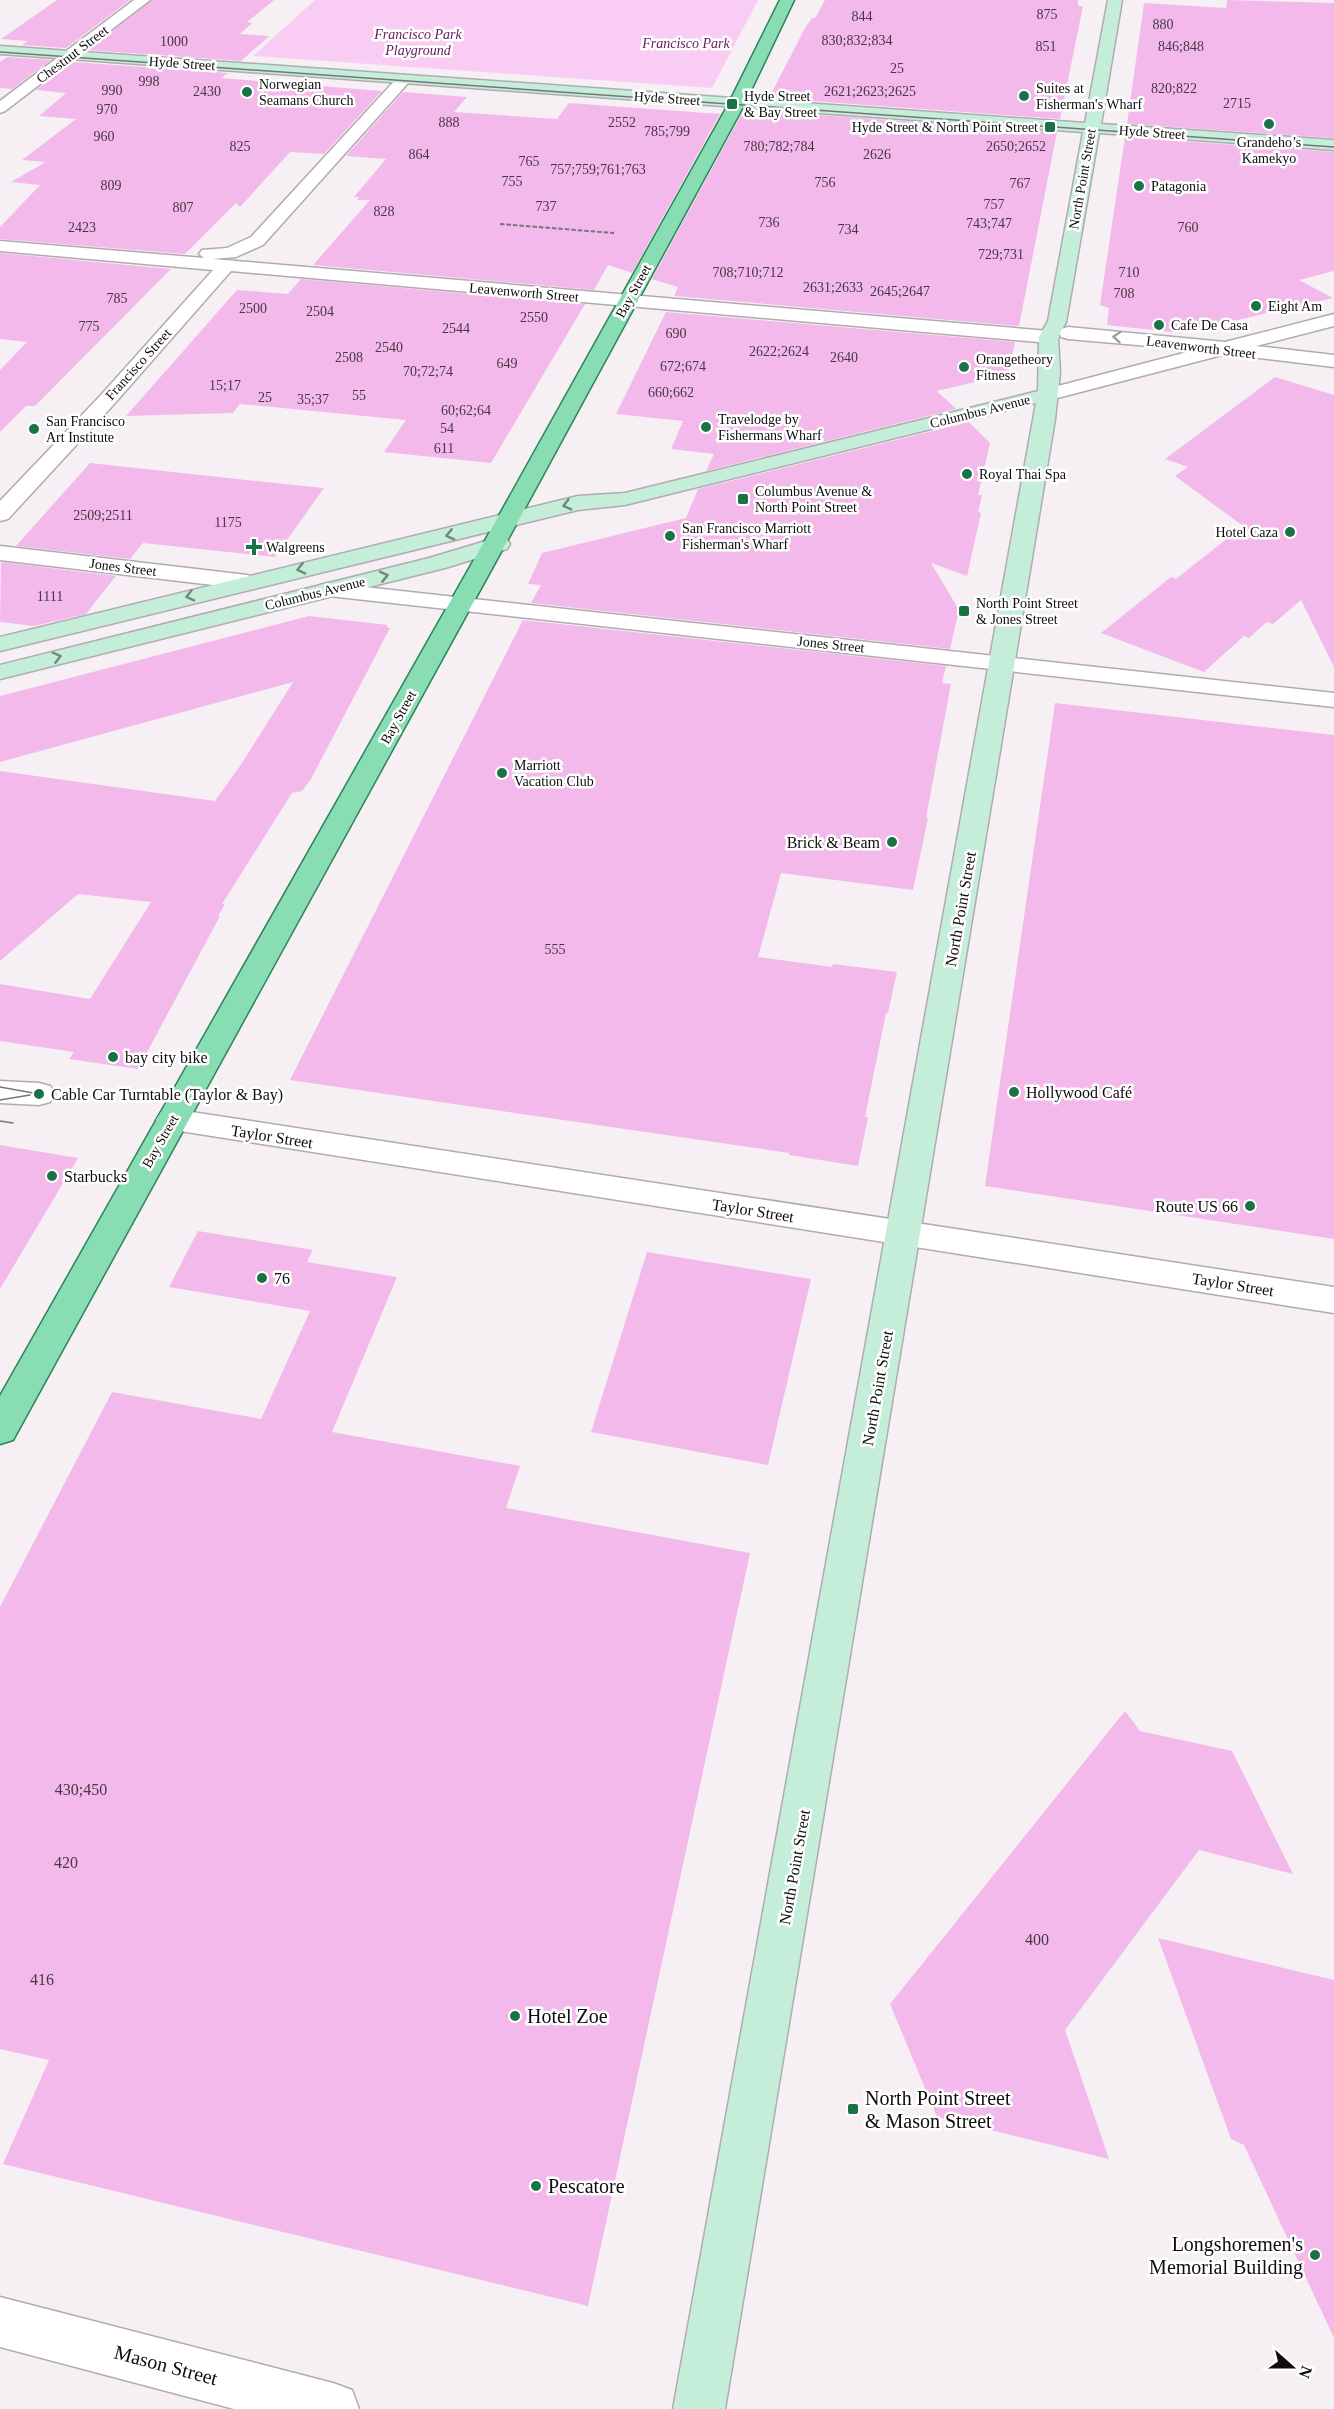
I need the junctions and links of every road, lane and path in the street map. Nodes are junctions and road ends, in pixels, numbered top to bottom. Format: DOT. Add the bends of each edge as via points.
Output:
graph roads {
  1 [pos="143,0"];
  2 [pos="788,0"];
  3 [pos="1115,0"];
  4 [pos="0,50"];
  5 [pos="70,55"];
  6 [pos="405,79"];
  7 [pos="737,103"];
  8 [pos="0,108"];
  9 [pos="1092,128"];
  10 [pos="1334,145"];
  11 [pos="0,238"];
  12 [pos="0,246"];
  13 [pos="228,260"];
  14 [pos="627,301"];
  15 [pos="1334,320"];
  16 [pos="1058,331"];
  17 [pos="1217,349"];
  18 [pos="1334,361"];
  19 [pos="1048,381"];
  20 [pos="625,499"];
  21 [pos="0,514"];
  22 [pos="507,521"];
  23 [pos="493,546"];
  24 [pos="0,553"];
  25 [pos="247,582"];
  26 [pos="328,590"];
  27 [pos="461,603"];
  28 [pos="0,644"];
  29 [pos="1003,663"];
  30 [pos="0,672"];
  31 [pos="1334,700"];
  32 [pos="0,1092"];
  33 [pos="39,1094"];
  34 [pos="172,1120"];
  35 [pos="904,1233"];
  36 [pos="1334,1300"];
  37 [pos="0,1429"];
  38 [pos="0,2322"];
  39 [pos="333,2409"];
  40 [pos="699,2409"];
  1 -- 5 [label="street, Chestnut Street"];
  2 -- 7 [label="main road, Bay Street"];
  3 -- 9 [label="street, North Point Street"];
  4 -- 5 [label="street, Hyde Street"];
  5 -- 6 [label="street, Hyde Street"];
  5 -- 8 [label="street, Chestnut Street"];
  6 -- 7 [label="street, Hyde Street"];
  6 -- 13 [label="street, Francisco Street" via="257,241"];
  7 -- 9 [label="street, Hyde Street"];
  7 -- 14 [label="main road, Bay Street"];
  9 -- 10 [label="street, Hyde Street"];
  9 -- 16 [label="street, North Point Street"];
  11 -- 13 [label="street, Leavenworth Street"];
  12 -- 13 [label="street, Leavenworth Street"];
  13 -- 14 [label="street, Leavenworth Street"];
  13 -- 21 [label="street, Francisco Street" via="108,399"];
  14 -- 16 [label="street, Leavenworth Street"];
  14 -- 22 [label="main road, Bay Street"];
  15 -- 17 [label="street, Columbus Avenue"];
  17 -- 16 [label="street, Leavenworth Street, one-way"];
  16 -- 19 [label="street, North Point Street" via="1047,347"];
  17 -- 18 [label="street, Leavenworth Street"];
  17 -- 19 [label="street, Columbus Avenue"];
  19 -- 20 [label="street, Columbus Avenue"];
  19 -- 29 [label="street, North Point Street" via="1045,419"];
  20 -- 22 [label="street, Columbus Avenue, one-way" via="578,502"];
  20 -- 23 [label="street, Columbus Avenue" via="592,517"];
  22 -- 23 [label="main road, Bay Street"];
  22 -- 25 [label="street, Columbus Avenue, one-way"];
  26 -- 23 [label="street, Columbus Avenue, one-way"];
  23 -- 27 [label="main road, Bay Street"];
  24 -- 25 [label="street, Jones Street"];
  25 -- 28 [label="street, Columbus Avenue, one-way"];
  26 -- 27 [label="street, Jones Street"];
  30 -- 26 [label="street, Columbus Avenue, one-way"];
  27 -- 29 [label="street, Jones Street"];
  27 -- 34 [label="main road, Bay Street"];
  29 -- 31 [label="street, Jones Street"];
  29 -- 35 [label="street, North Point Street"];
  32 -- 33 [label="street"];
  34 -- 35 [label="street, Taylor Street"];
  34 -- 37 [label="main road, Bay Street"];
  35 -- 36 [label="street, Taylor Street"];
  35 -- 40 [label="street, North Point Street"];
  38 -- 39 [label="street, Mason Street"];
}
